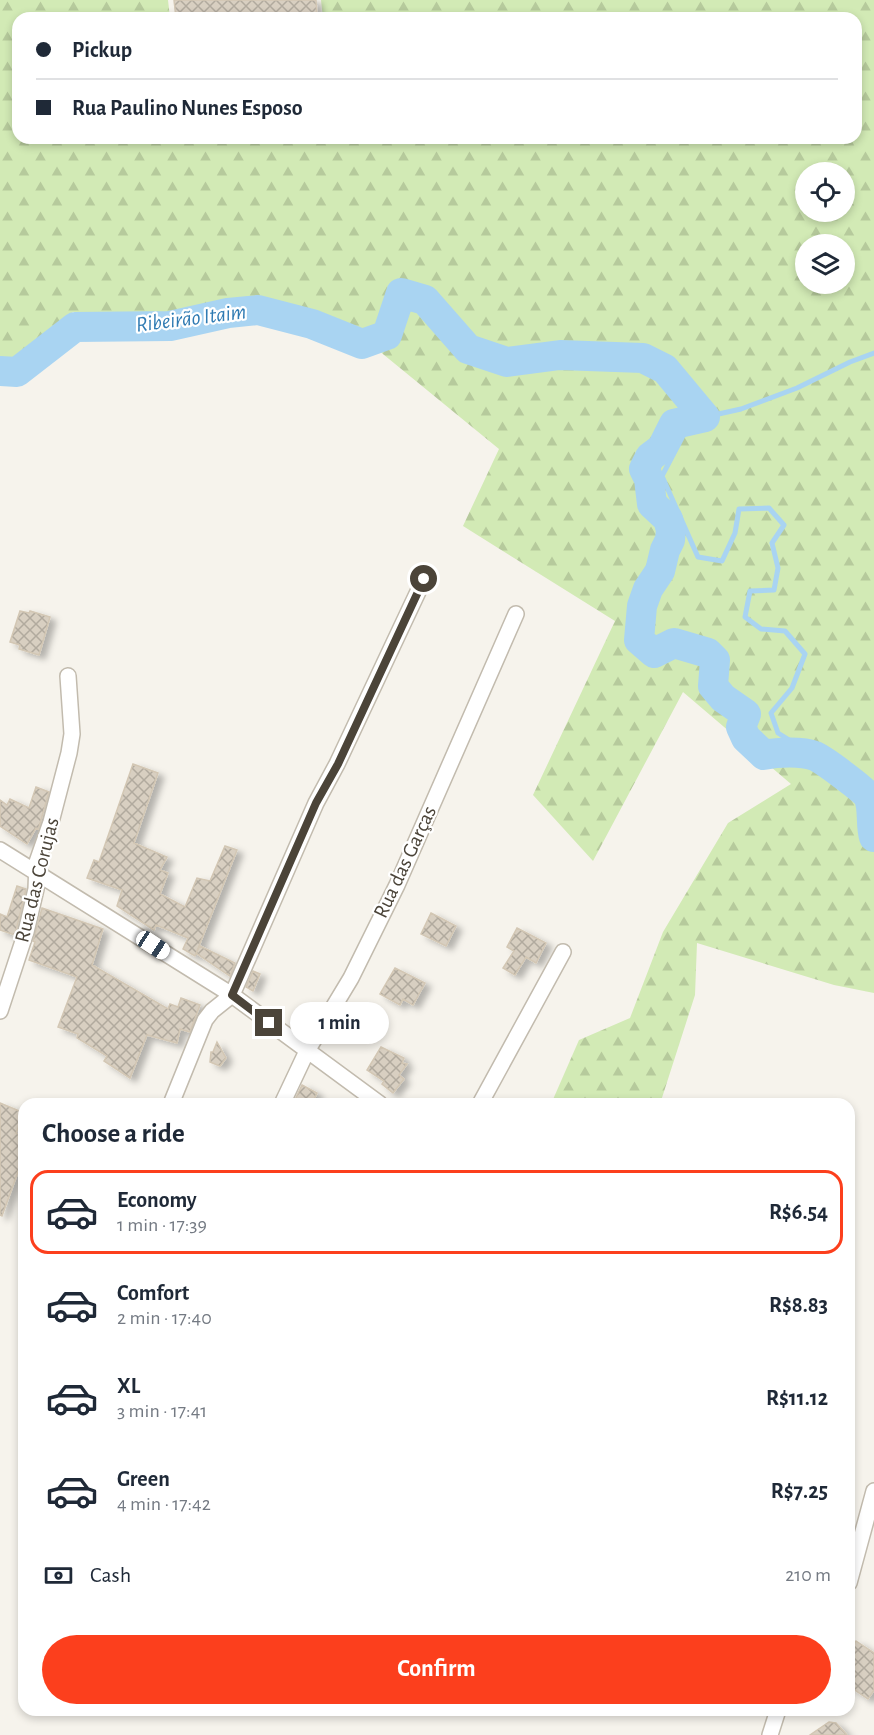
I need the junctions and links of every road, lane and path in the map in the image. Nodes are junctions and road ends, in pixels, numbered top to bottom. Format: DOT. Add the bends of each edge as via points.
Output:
graph roads {
  1 [pos="424,579"];
  2 [pos="516,614"];
  3 [pos="68,676"];
  4 [pos="0,850"];
  5 [pos="35,871"];
  6 [pos="563,952"];
  7 [pos="232,995"];
  8 [pos="0,1011"];
  9 [pos="307,1051"];
  10 [pos="173,1098"];
  11 [pos="285,1098"];
  12 [pos="371,1098"];
  13 [pos="483,1098"];
  14 [pos="874,1491"];
  15 [pos="855,1561"];
  16 [pos="776,1716"];
  17 [pos="770,1735"];
  1 -- 7 [label="street" via="316,803"];
  2 -- 9 [label="street, Rua das Garças" via="397,885 351,978"];
  3 -- 5 [label="street, Rua das Corujas" via="71,741"];
  4 -- 5 [label="street"];
  5 -- 7 [label="street"];
  5 -- 8 [label="street, Rua das Corujas" via="36,889 26,932"];
  6 -- 13 [label="street"];
  7 -- 9 [label="street"];
  7 -- 10 [label="street" via="205,1020"];
  9 -- 11 [label="street, Rua das Garças"];
  9 -- 12 [label="street"];
  14 -- 15 [label="street"];
  16 -- 17 [label="street"];
}
